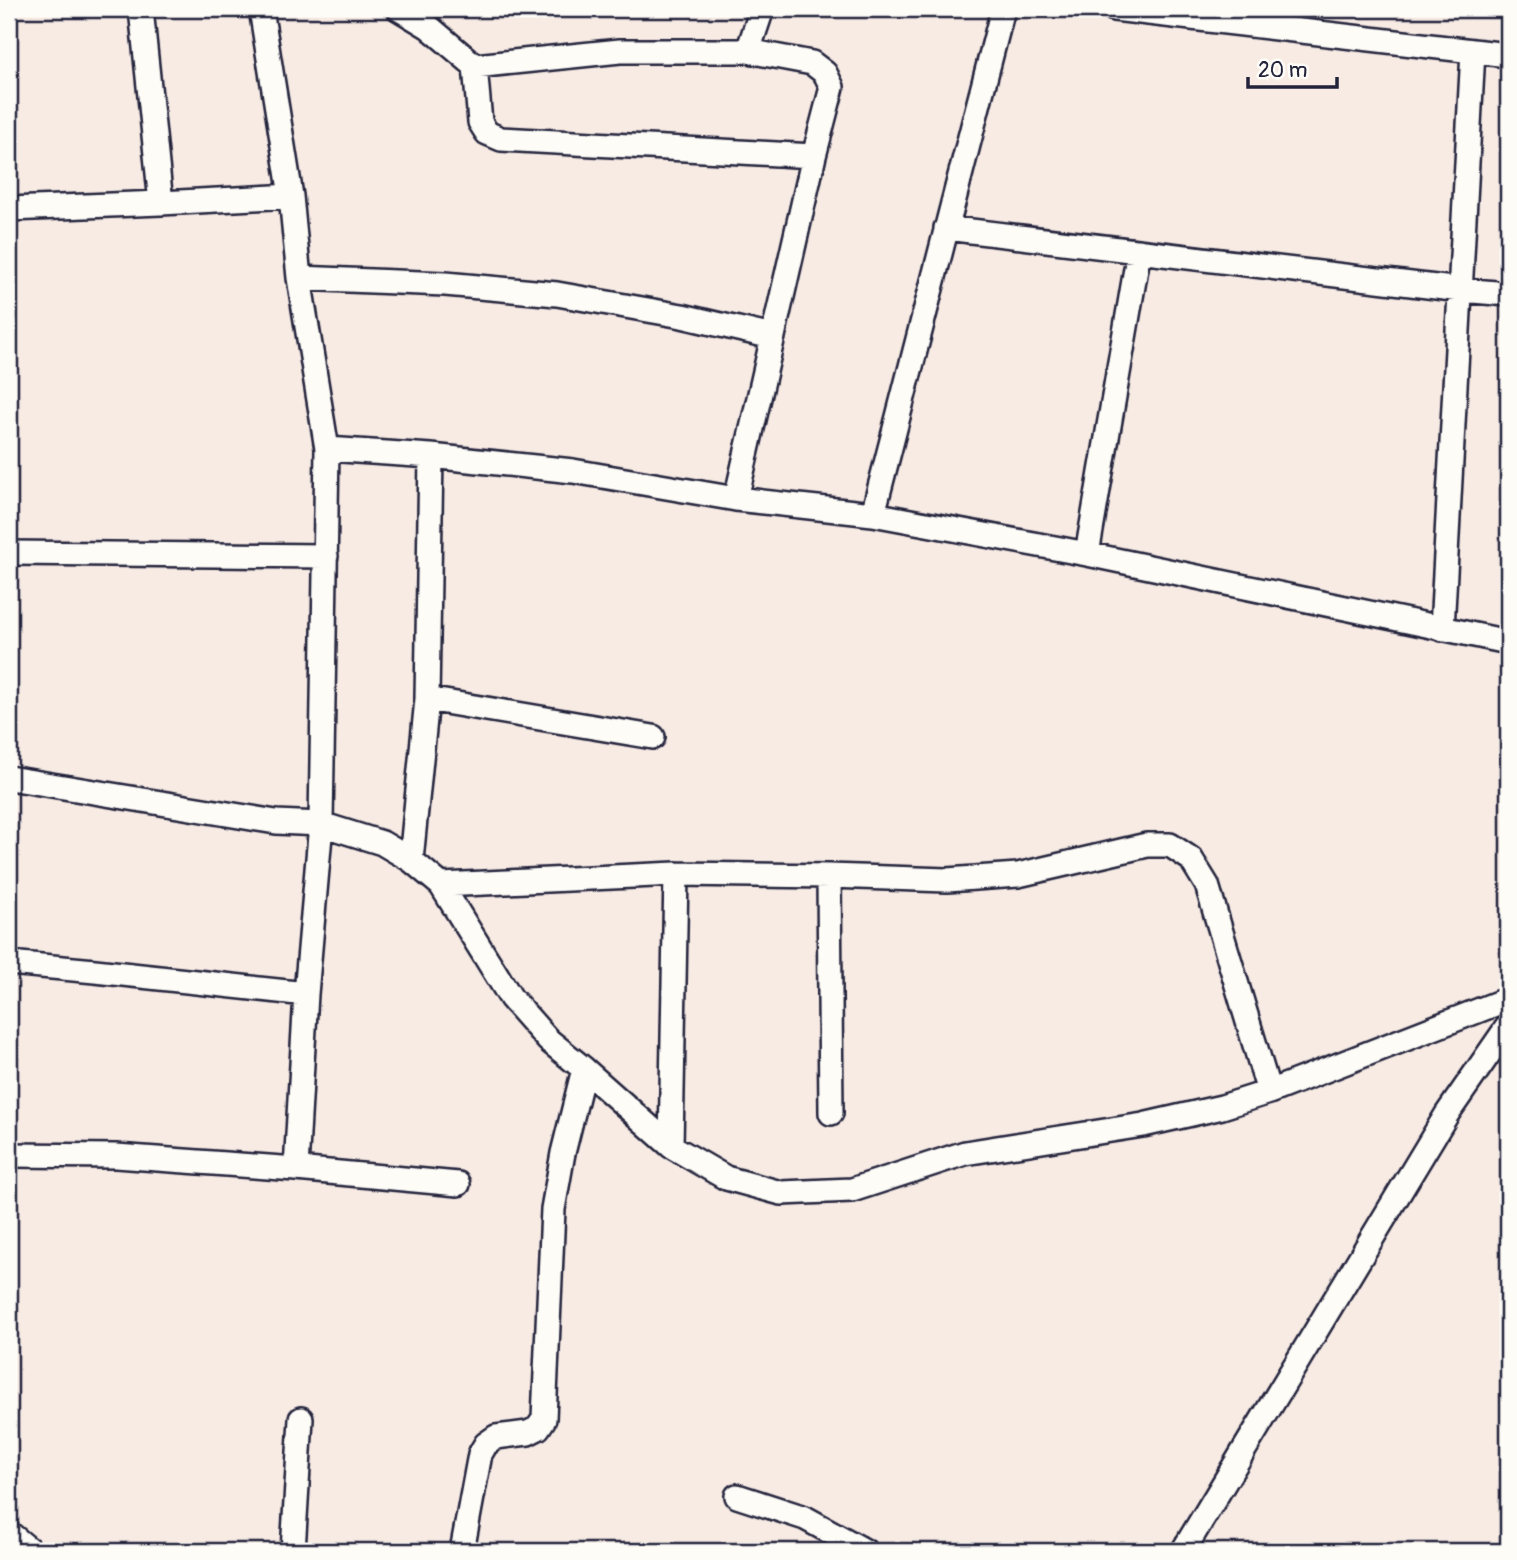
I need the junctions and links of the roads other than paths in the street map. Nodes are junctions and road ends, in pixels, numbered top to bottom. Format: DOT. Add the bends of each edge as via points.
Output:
graph roads {
  1 [pos="141,9"];
  2 [pos="261,9"];
  3 [pos="398,9"];
  4 [pos="762,9"];
  5 [pos="1003,9"];
  6 [pos="1114,9"];
  7 [pos="748,51"];
  8 [pos="1473,51"];
  9 [pos="1508,55"];
  10 [pos="475,66"];
  11 [pos="814,156"];
  12 [pos="291,196"];
  13 [pos="161,204"];
  14 [pos="9,209"];
  15 [pos="946,228"];
  16 [pos="1139,251"];
  17 [pos="299,278"];
  18 [pos="1461,289"];
  19 [pos="1508,293"];
  20 [pos="773,337"];
  21 [pos="327,449"];
  22 [pos="431,456"];
  23 [pos="736,499"];
  24 [pos="873,514"];
  25 [pos="9,553"];
  26 [pos="1087,554"];
  27 [pos="326,556"];
  28 [pos="1442,629"];
  29 [pos="1508,642"];
  30 [pos="427,699"];
  31 [pos="653,737"];
  32 [pos="9,778"];
  33 [pos="321,824"];
  34 [pos="411,860"];
  35 [pos="676,874"];
  36 [pos="828,876"];
  37 [pos="441,884"];
  38 [pos="9,963"];
  39 [pos="306,994"];
  40 [pos="1508,999"];
  41 [pos="1508,1026"];
  42 [pos="584,1069"];
  43 [pos="1269,1092"];
  44 [pos="831,1113"];
  45 [pos="671,1146"];
  46 [pos="9,1155"];
  47 [pos="296,1169"];
  48 [pos="458,1184"];
  49 [pos="301,1419"];
  50 [pos="737,1496"];
  51 [pos="9,1533"];
  52 [pos="31,1551"];
  53 [pos="293,1551"];
  54 [pos="462,1551"];
  55 [pos="865,1551"];
  56 [pos="1183,1551"];
  1 -- 13 [label="street"];
  2 -- 12 [label="street"];
  3 -- 10 [label="street" via="429,27"];
  4 -- 7 [label="street"];
  5 -- 15 [label="street"];
  6 -- 8 [label="street"];
  7 -- 10 [label="street" via="620,51"];
  7 -- 11 [label="street" via="812,63 825,73 832,87"];
  8 -- 9 [label="street"];
  8 -- 18 [label="street"];
  10 -- 11 [label="street" via="480,122 487,134 501,139"];
  11 -- 20 [label="street"];
  12 -- 13 [label="street"];
  12 -- 17 [label="street"];
  13 -- 14 [label="street"];
  15 -- 16 [label="street"];
  15 -- 24 [label="street"];
  16 -- 18 [label="street"];
  16 -- 26 [label="street"];
  17 -- 20 [label="street" via="557,294"];
  17 -- 21 [label="street"];
  18 -- 19 [label="street"];
  18 -- 28 [label="street"];
  20 -- 23 [label="street"];
  21 -- 22 [label="street"];
  21 -- 27 [label="street"];
  22 -- 23 [label="street" via="573,471"];
  22 -- 30 [label="street"];
  23 -- 24 [label="street"];
  24 -- 26 [label="street"];
  25 -- 27 [label="street"];
  26 -- 28 [label="street"];
  27 -- 33 [label="street"];
  28 -- 29 [label="street"];
  30 -- 31 [label="street"];
  30 -- 34 [label="street"];
  32 -- 33 [label="street" via="276,822"];
  33 -- 34 [label="street" via="382,843"];
  33 -- 39 [label="street"];
  34 -- 37 [label="street"];
  35 -- 36 [label="street"];
  35 -- 37 [label="street"];
  35 -- 45 [label="street"];
  36 -- 43 [label="street" via="947,880 1018,875 1147,845 1170,845 1191,859 1207,885"];
  36 -- 44 [label="street"];
  37 -- 42 [label="street" via="511,998 548,1040"];
  38 -- 39 [label="street"];
  39 -- 47 [label="street"];
  40 -- 43 [label="street"];
  41 -- 56 [label="street" via="1447,1114"];
  42 -- 45 [label="street"];
  42 -- 54 [label="street" via="554,1209 544,1419 528,1433 496,1437 486,1444 480,1454"];
  43 -- 45 [label="street" via="1143,1125 965,1153 852,1190 780,1193 726,1178"];
  46 -- 47 [label="street" via="117,1156"];
  47 -- 48 [label="street"];
  49 -- 53 [label="street"];
  50 -- 55 [label="street" via="805,1518"];
  51 -- 52 [label="street"];
}
